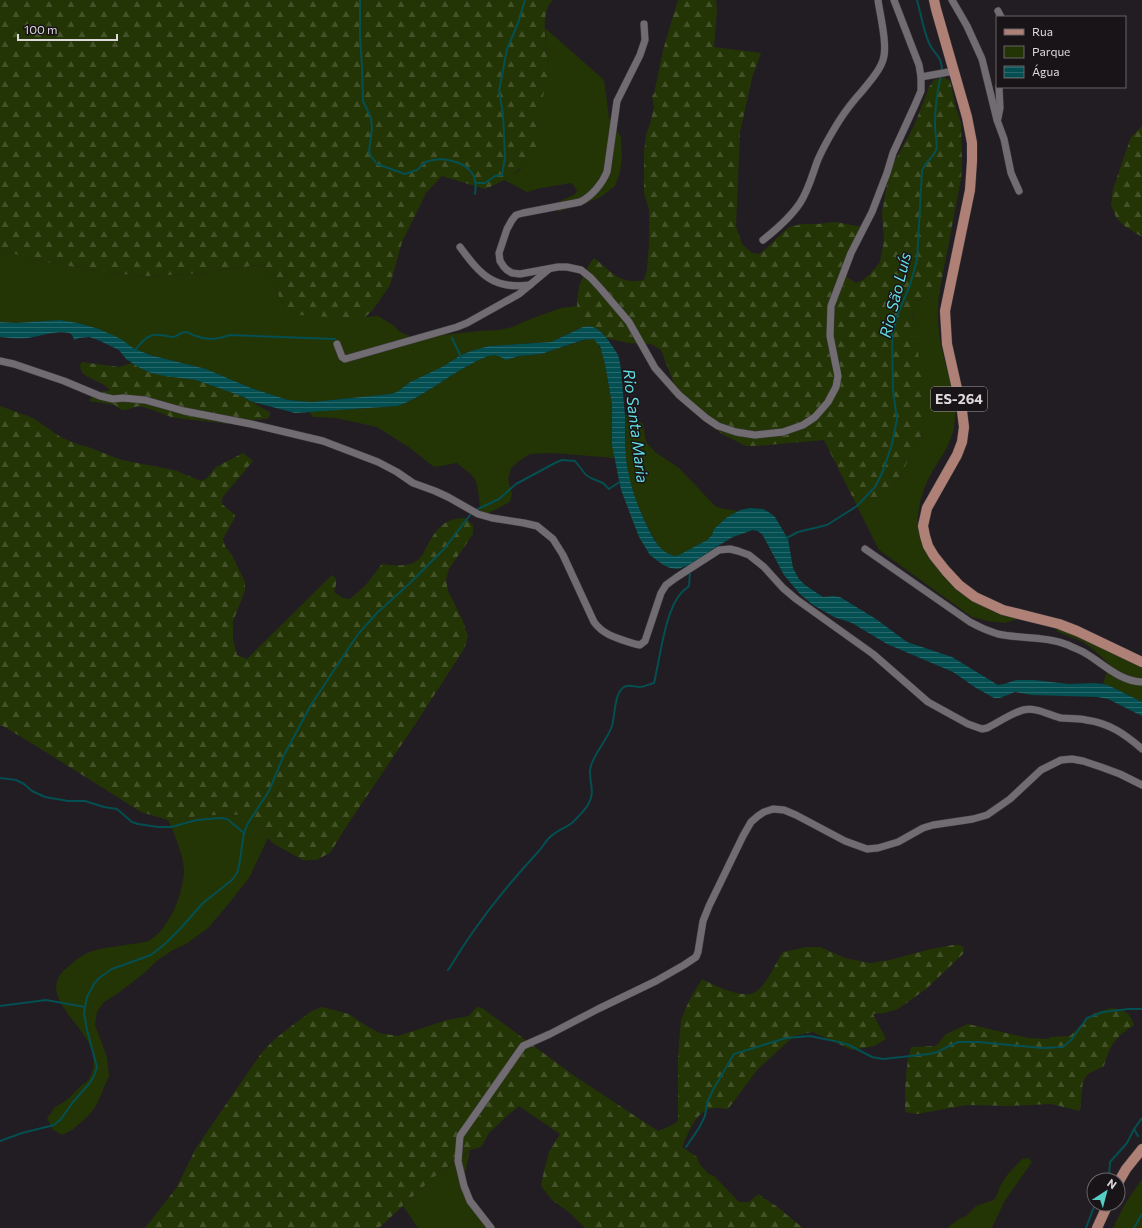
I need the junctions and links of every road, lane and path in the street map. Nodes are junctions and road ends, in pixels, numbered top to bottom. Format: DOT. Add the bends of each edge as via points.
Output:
graph roads {
  1 [pos="878,0"];
  2 [pos="894,0"];
  3 [pos="934,0"];
  4 [pos="952,0"];
  5 [pos="644,24"];
  6 [pos="950,71"];
  7 [pos="921,77"];
  8 [pos="999,88"];
  9 [pos="997,120"];
  10 [pos="1019,191"];
  11 [pos="763,240"];
  12 [pos="460,246"];
  13 [pos="549,269"];
  14 [pos="530,285"];
  15 [pos="337,344"];
  16 [pos="0,361"];
  17 [pos="866,549"];
  18 [pos="1142,662"];
  19 [pos="1142,682"];
  20 [pos="1142,749"];
  21 [pos="1142,785"];
  22 [pos="1142,1149"];
  23 [pos="1124,1172"];
  24 [pos="1104,1212"];
  25 [pos="492,1228"];
  26 [pos="1097,1228"];
  1 -- 11 [label="street" via="885,53 883,61 832,133 801,203"];
  2 -- 7 [label="street" via="920,65"];
  3 -- 6 [label="main road, ES-264"];
  4 -- 9 [label="street" via="979,53"];
  5 -- 13 [label="street" via="645,40 640,56 617,101 607,172 602,181 588,198 580,202 519,214 507,229 499,253 504,267 512,273 520,274"];
  6 -- 7 [label="street"];
  6 -- 18 [label="main road, ES-264" via="967,117 972,143 970,190 945,312 947,344 964,427 957,455 927,508 923,526 926,541 946,571 975,597 1003,610 1078,631"];
  7 -- 13 [label="street" via="920,92 915,105 831,306 830,336 838,376 836,387 828,402 803,426 783,432 755,435 718,426 679,395 655,368 629,322 591,278 581,270 567,267"];
  8 -- 9 [label="street" via="1000,108"];
  9 -- 10 [label="street" via="1011,173"];
  12 -- 14 [label="street" via="477,269 491,279 512,286"];
  13 -- 14 [label="street"];
  14 -- 15 [label="street" via="519,294 457,327 345,359 342,358"];
  16 -- 20 [label="street" via="64,381 100,396 145,400 323,442 378,462 413,483 435,490 478,514 537,526 553,539 563,555 598,627 606,634 635,644 640,645 645,641 666,585 719,550 730,549 749,555 796,599 873,654 928,702 962,721 982,729 1021,710 1039,710 1060,718 1103,723 1119,731"];
  17 -- 19 [label="street" via="985,630 1066,644 1084,652 1126,680"];
  21 -- 25 [label="street" via="1083,761 1062,760 1041,770 987,816 933,824 898,842 868,849 845,841 784,810 773,809 758,816 743,836 709,906 696,957 656,981 522,1046 460,1136 458,1161 464,1186 470,1201"];
  22 -- 23 [label="main road"];
  24 -- 26 [label="main road"];
}
